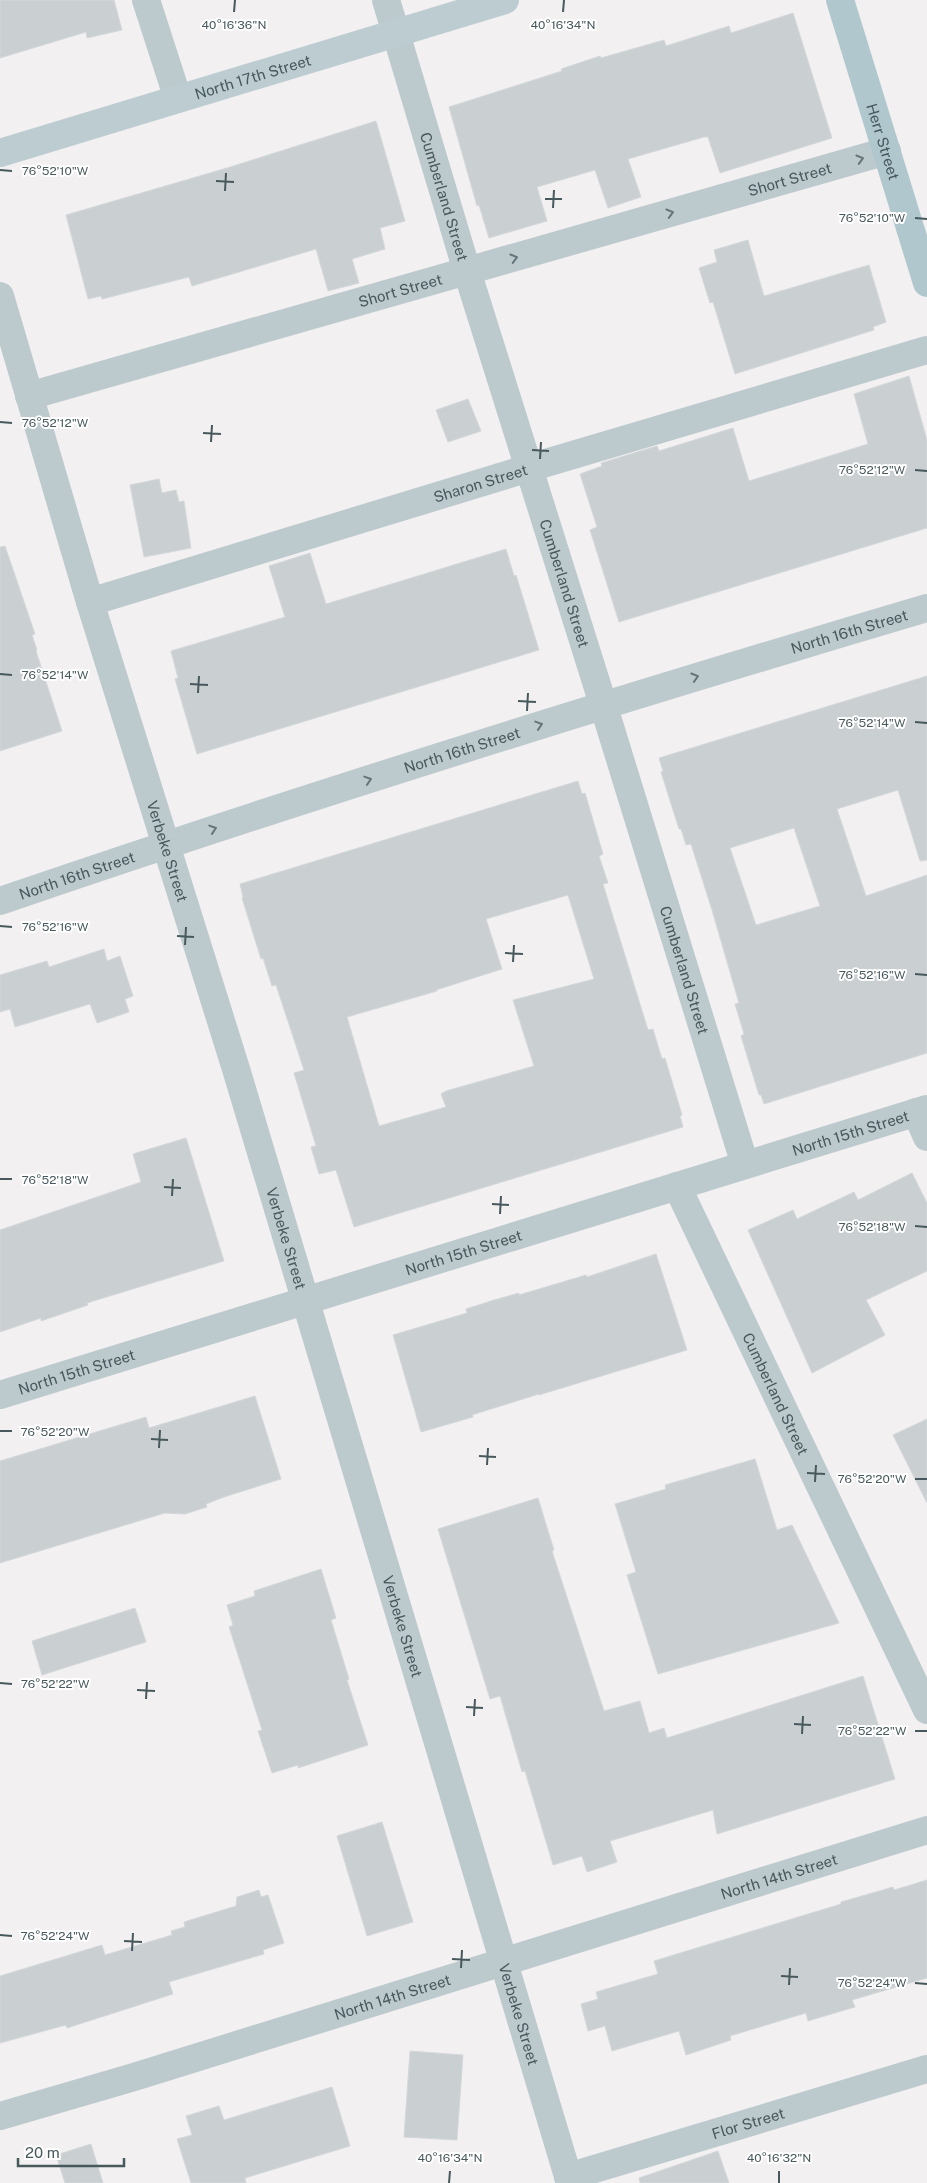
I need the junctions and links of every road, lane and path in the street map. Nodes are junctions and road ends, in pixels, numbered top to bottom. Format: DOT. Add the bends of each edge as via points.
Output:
graph roads {
  1 [pos="146,0"];
  2 [pos="386,0"];
  3 [pos="505,0"];
  4 [pos="840,0"];
  5 [pos="396,33"];
  6 [pos="178,99"];
  7 [pos="887,151"];
  8 [pos="0,153"];
  9 [pos="467,271"];
  10 [pos="927,283"];
  11 [pos="0,296"];
  12 [pos="927,350"];
  13 [pos="29,396"];
  14 [pos="529,468"];
  15 [pos="90,602"];
  16 [pos="927,608"];
  17 [pos="604,704"];
  18 [pos="166,844"];
  19 [pos="0,901"];
  20 [pos="921,1111"];
  21 [pos="927,1137"];
  22 [pos="745,1165"];
  23 [pos="677,1186"];
  24 [pos="304,1301"];
  25 [pos="0,1395"];
  26 [pos="927,1710"];
  27 [pos="927,1830"];
  28 [pos="503,1962"];
  29 [pos="927,2069"];
  30 [pos="0,2116"];
  31 [pos="569,2180"];
  1 -- 6 [label="street"];
  2 -- 5 [label="street, Cumberland Street"];
  3 -- 5 [label="main road, North 17th Street"];
  4 -- 7 [label="main road, Herr Street"];
  5 -- 6 [label="main road, North 17th Street"];
  5 -- 9 [label="street, Cumberland Street"];
  6 -- 8 [label="main road, North 17th Street"];
  9 -- 7 [label="street, Short Street, one-way"];
  7 -- 10 [label="main road, Herr Street"];
  9 -- 13 [label="street, Short Street"];
  9 -- 14 [label="street, Cumberland Street"];
  11 -- 13 [label="street, Verbeke Street"];
  12 -- 14 [label="street, Sharon Street"];
  13 -- 15 [label="street, Verbeke Street"];
  14 -- 15 [label="street, Sharon Street"];
  14 -- 17 [label="street, Cumberland Street"];
  15 -- 18 [label="street, Verbeke Street"];
  17 -- 16 [label="street, North 16th Street, one-way"];
  18 -- 17 [label="street, North 16th Street, one-way"];
  17 -- 22 [label="street, Cumberland Street"];
  18 -- 19 [label="street, North 16th Street"];
  18 -- 24 [label="street, Verbeke Street"];
  20 -- 21 [label="street"];
  20 -- 22 [label="street, North 15th Street"];
  22 -- 23 [label="street, North 15th Street"];
  23 -- 24 [label="street, North 15th Street"];
  23 -- 26 [label="street, Cumberland Street"];
  24 -- 25 [label="street, North 15th Street"];
  24 -- 28 [label="street, Verbeke Street"];
  27 -- 28 [label="street, North 14th Street"];
  28 -- 30 [label="street, North 14th Street"];
  28 -- 31 [label="street, Verbeke Street"];
  29 -- 31 [label="street, Flor Street"];
}
